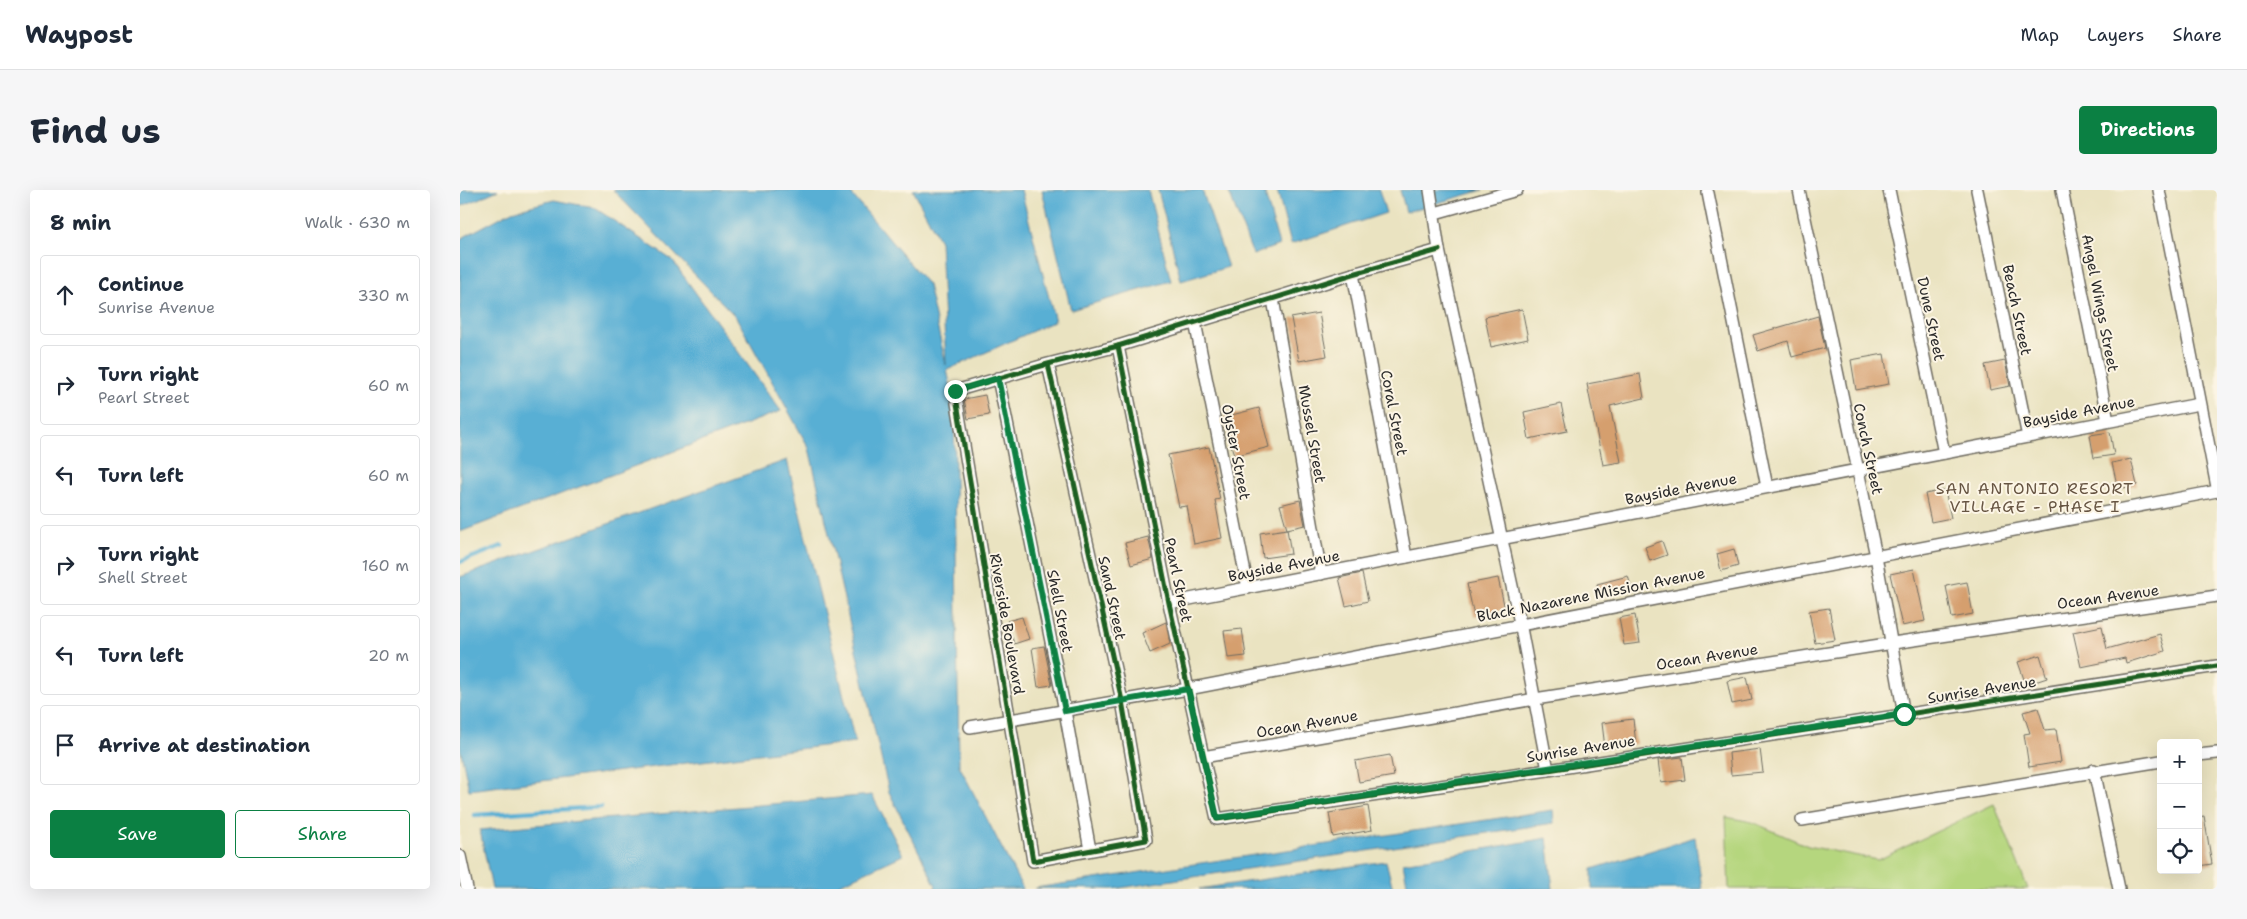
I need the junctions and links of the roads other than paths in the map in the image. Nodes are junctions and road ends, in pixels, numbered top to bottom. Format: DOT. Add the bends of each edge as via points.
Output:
graph roads {
  1 [pos="1430,190"];
  2 [pos="1517,190"];
  3 [pos="1799,190"];
  4 [pos="1889,190"];
  5 [pos="1977,190"];
  6 [pos="2062,190"];
  7 [pos="2159,190"];
  8 [pos="1708,193"];
  9 [pos="1435,213"];
  10 [pos="1439,250"];
  11 [pos="1353,274"];
  12 [pos="1273,299"];
  13 [pos="1195,322"];
  14 [pos="1118,346"];
  15 [pos="1048,364"];
  16 [pos="998,378"];
  17 [pos="2199,404"];
  18 [pos="2108,421"];
  19 [pos="2028,437"];
  20 [pos="1944,453"];
  21 [pos="1857,470"];
  22 [pos="1767,487"];
  23 [pos="2217,487"];
  24 [pos="2217,491"];
  25 [pos="1501,539"];
  26 [pos="1876,556"];
  27 [pos="1406,557"];
  28 [pos="1321,574"];
  29 [pos="1248,588"];
  30 [pos="2217,596"];
  31 [pos="1169,603"];
  32 [pos="1520,624"];
  33 [pos="1893,643"];
  34 [pos="2217,666"];
  35 [pos="1188,689"];
  36 [pos="1535,699"];
  37 [pos="1122,701"];
  38 [pos="1065,711"];
  39 [pos="1904,714"];
  40 [pos="1011,720"];
  41 [pos="970,727"];
  42 [pos="2217,752"];
  43 [pos="2202,754"];
  44 [pos="1203,758"];
  45 [pos="2157,762"];
  46 [pos="1548,770"];
  47 [pos="2094,770"];
  48 [pos="1217,818"];
  49 [pos="1802,820"];
  50 [pos="1090,850"];
  51 [pos="460,856"];
  52 [pos="467,889"];
  53 [pos="2119,889"];
  1 -- 9 [label="street"];
  2 -- 9 [label="street"];
  3 -- 21 [label="street, Conch Street"];
  4 -- 20 [label="street, Dune Street"];
  5 -- 19 [label="street, Beach Street"];
  6 -- 18 [label="street, Angel Wings Street"];
  7 -- 17 [label="street"];
  8 -- 22 [label="street"];
  9 -- 10 [label="street"];
  10 -- 11 [label="street"];
  10 -- 25 [label="street"];
  11 -- 12 [label="street"];
  11 -- 27 [label="street, Coral Street"];
  12 -- 13 [label="street"];
  12 -- 28 [label="street, Mussel Street"];
  13 -- 14 [label="street"];
  13 -- 29 [label="street, Oyster Street"];
  14 -- 15 [label="street"];
  14 -- 31 [label="street, Pearl Street"];
  15 -- 16 [label="street"];
  15 -- 37 [label="street, Sand Street"];
  16 -- 38 [label="street, Shell Street"];
  16 -- 40 [label="street, Riverside Boulevard" via="955,391"];
  17 -- 18 [label="street, Bayside Avenue"];
  17 -- 23 [label="street"];
  18 -- 19 [label="street, Bayside Avenue"];
  19 -- 20 [label="street, Bayside Avenue"];
  20 -- 21 [label="street, Bayside Avenue"];
  21 -- 22 [label="street, Bayside Avenue"];
  21 -- 26 [label="street, Conch Street"];
  22 -- 25 [label="street, Bayside Avenue"];
  24 -- 26 [label="street, Black Nazarene Mission Avenue"];
  25 -- 27 [label="street, Bayside Avenue"];
  25 -- 32 [label="street"];
  26 -- 32 [label="street, Black Nazarene Mission Avenue"];
  26 -- 33 [label="street, Conch Street"];
  27 -- 28 [label="street, Bayside Avenue"];
  28 -- 29 [label="street, Bayside Avenue"];
  29 -- 31 [label="street, Bayside Avenue"];
  30 -- 33 [label="street, Ocean Avenue"];
  31 -- 35 [label="street, Pearl Street"];
  32 -- 35 [label="street, Black Nazarene Mission Avenue"];
  32 -- 36 [label="street"];
  33 -- 36 [label="street, Ocean Avenue"];
  33 -- 39 [label="street, Conch Street"];
  34 -- 39 [label="street, Sunrise Avenue"];
  35 -- 37 [label="street, Black Nazarene Mission Avenue"];
  35 -- 44 [label="street, Pearl Street"];
  36 -- 44 [label="street, Ocean Avenue"];
  36 -- 46 [label="street"];
  37 -- 38 [label="street, Black Nazarene Mission Avenue"];
  37 -- 50 [label="street, Sand Street" via="1146,840"];
  38 -- 40 [label="street, Black Nazarene Mission Avenue"];
  38 -- 50 [label="street, Shell Street"];
  39 -- 46 [label="street, Sunrise Avenue"];
  40 -- 41 [label="street, Black Nazarene Mission Avenue"];
  40 -- 50 [label="street, Riverside Boulevard" via="1034,861"];
  42 -- 43 [label="street"];
  44 -- 48 [label="street, Pearl Street"];
  45 -- 47 [label="street"];
  46 -- 48 [label="street, Sunrise Avenue"];
  47 -- 49 [label="street"];
  47 -- 53 [label="street"];
  51 -- 52 [label="street"];
}
